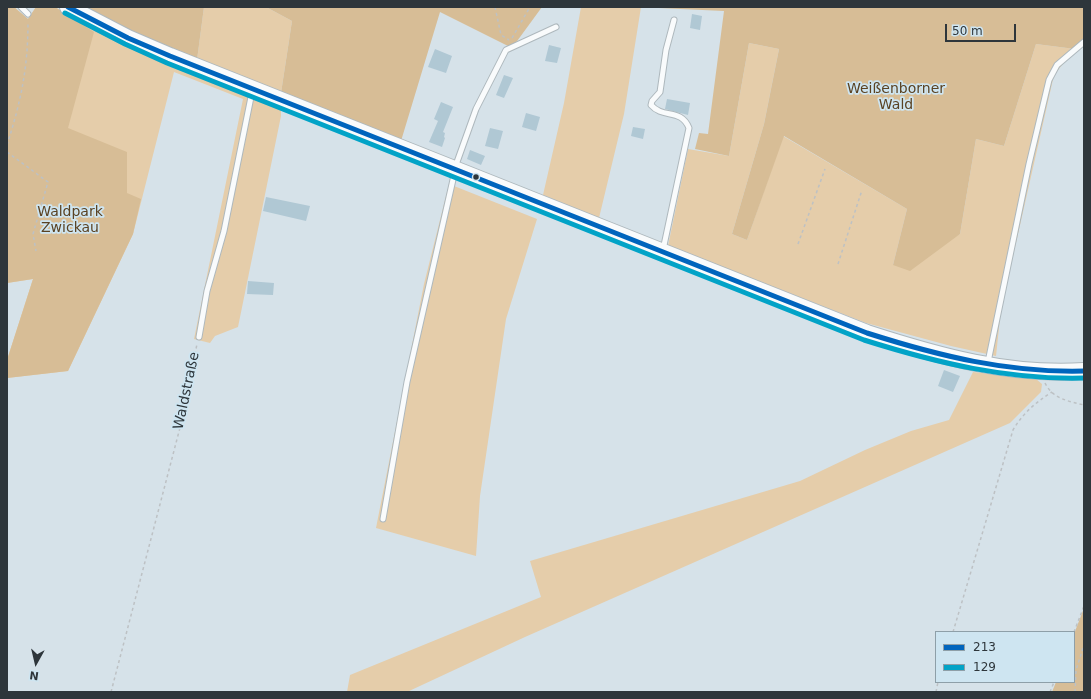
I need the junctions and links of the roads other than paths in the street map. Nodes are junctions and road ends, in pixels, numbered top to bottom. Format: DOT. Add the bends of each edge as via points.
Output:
graph roads {
  1 [pos="21,7"];
  2 [pos="68,7"];
  3 [pos="28,14"];
  4 [pos="674,20"];
  5 [pos="556,27"];
  6 [pos="1084,42"];
  7 [pos="253,89"];
  8 [pos="455,170"];
  9 [pos="662,253"];
  10 [pos="199,336"];
  11 [pos="987,365"];
  12 [pos="1084,371"];
  13 [pos="383,519"];
  1 -- 3 [label="lane"];
  2 -- 7 [label="main road" via="128,38"];
  4 -- 9 [label="lane" via="666,50 660,92 651,105 657,111 680,116 686,120 689,128"];
  5 -- 8 [label="lane" via="506,50 476,109"];
  6 -- 11 [label="lane" via="1057,65 1049,80"];
  7 -- 8 [label="main road"];
  7 -- 10 [label="lane, Waldstraße" via="224,232"];
  8 -- 9 [label="main road"];
  8 -- 13 [label="lane" via="407,382"];
  9 -- 11 [label="main road" via="867,333 933,354"];
  11 -- 12 [label="main road" via="1043,372"];
}
